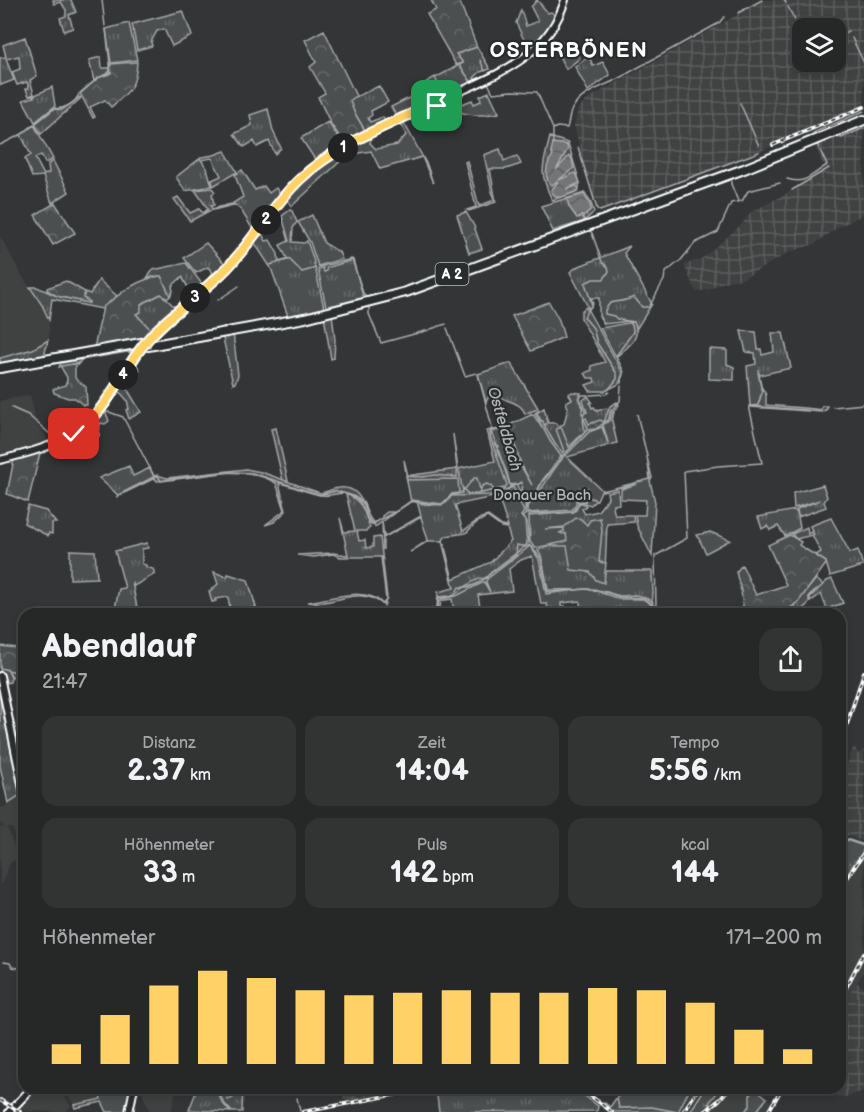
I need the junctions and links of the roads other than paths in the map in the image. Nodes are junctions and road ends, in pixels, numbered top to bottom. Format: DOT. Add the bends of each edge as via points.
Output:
graph roads {
  1 [pos="565,0"];
  2 [pos="864,119"];
  3 [pos="0,369"];
  4 [pos="0,460"];
  5 [pos="0,676"];
  6 [pos="18,765"];
  7 [pos="26,1094"];
  8 [pos="133,1094"];
  9 [pos="9,1112"];
  10 [pos="129,1112"];
  1 -- 4 [label="main road" via="550,33 531,53 340,149 313,168 229,266 150,337 104,407 85,426 52,445"];
  2 -- 3 [label="highway, A 2" via="751,166 406,292 305,318"];
  5 -- 6 [label="main road"];
  7 -- 9 [label="main road"];
  8 -- 10 [label="main road"];
}
